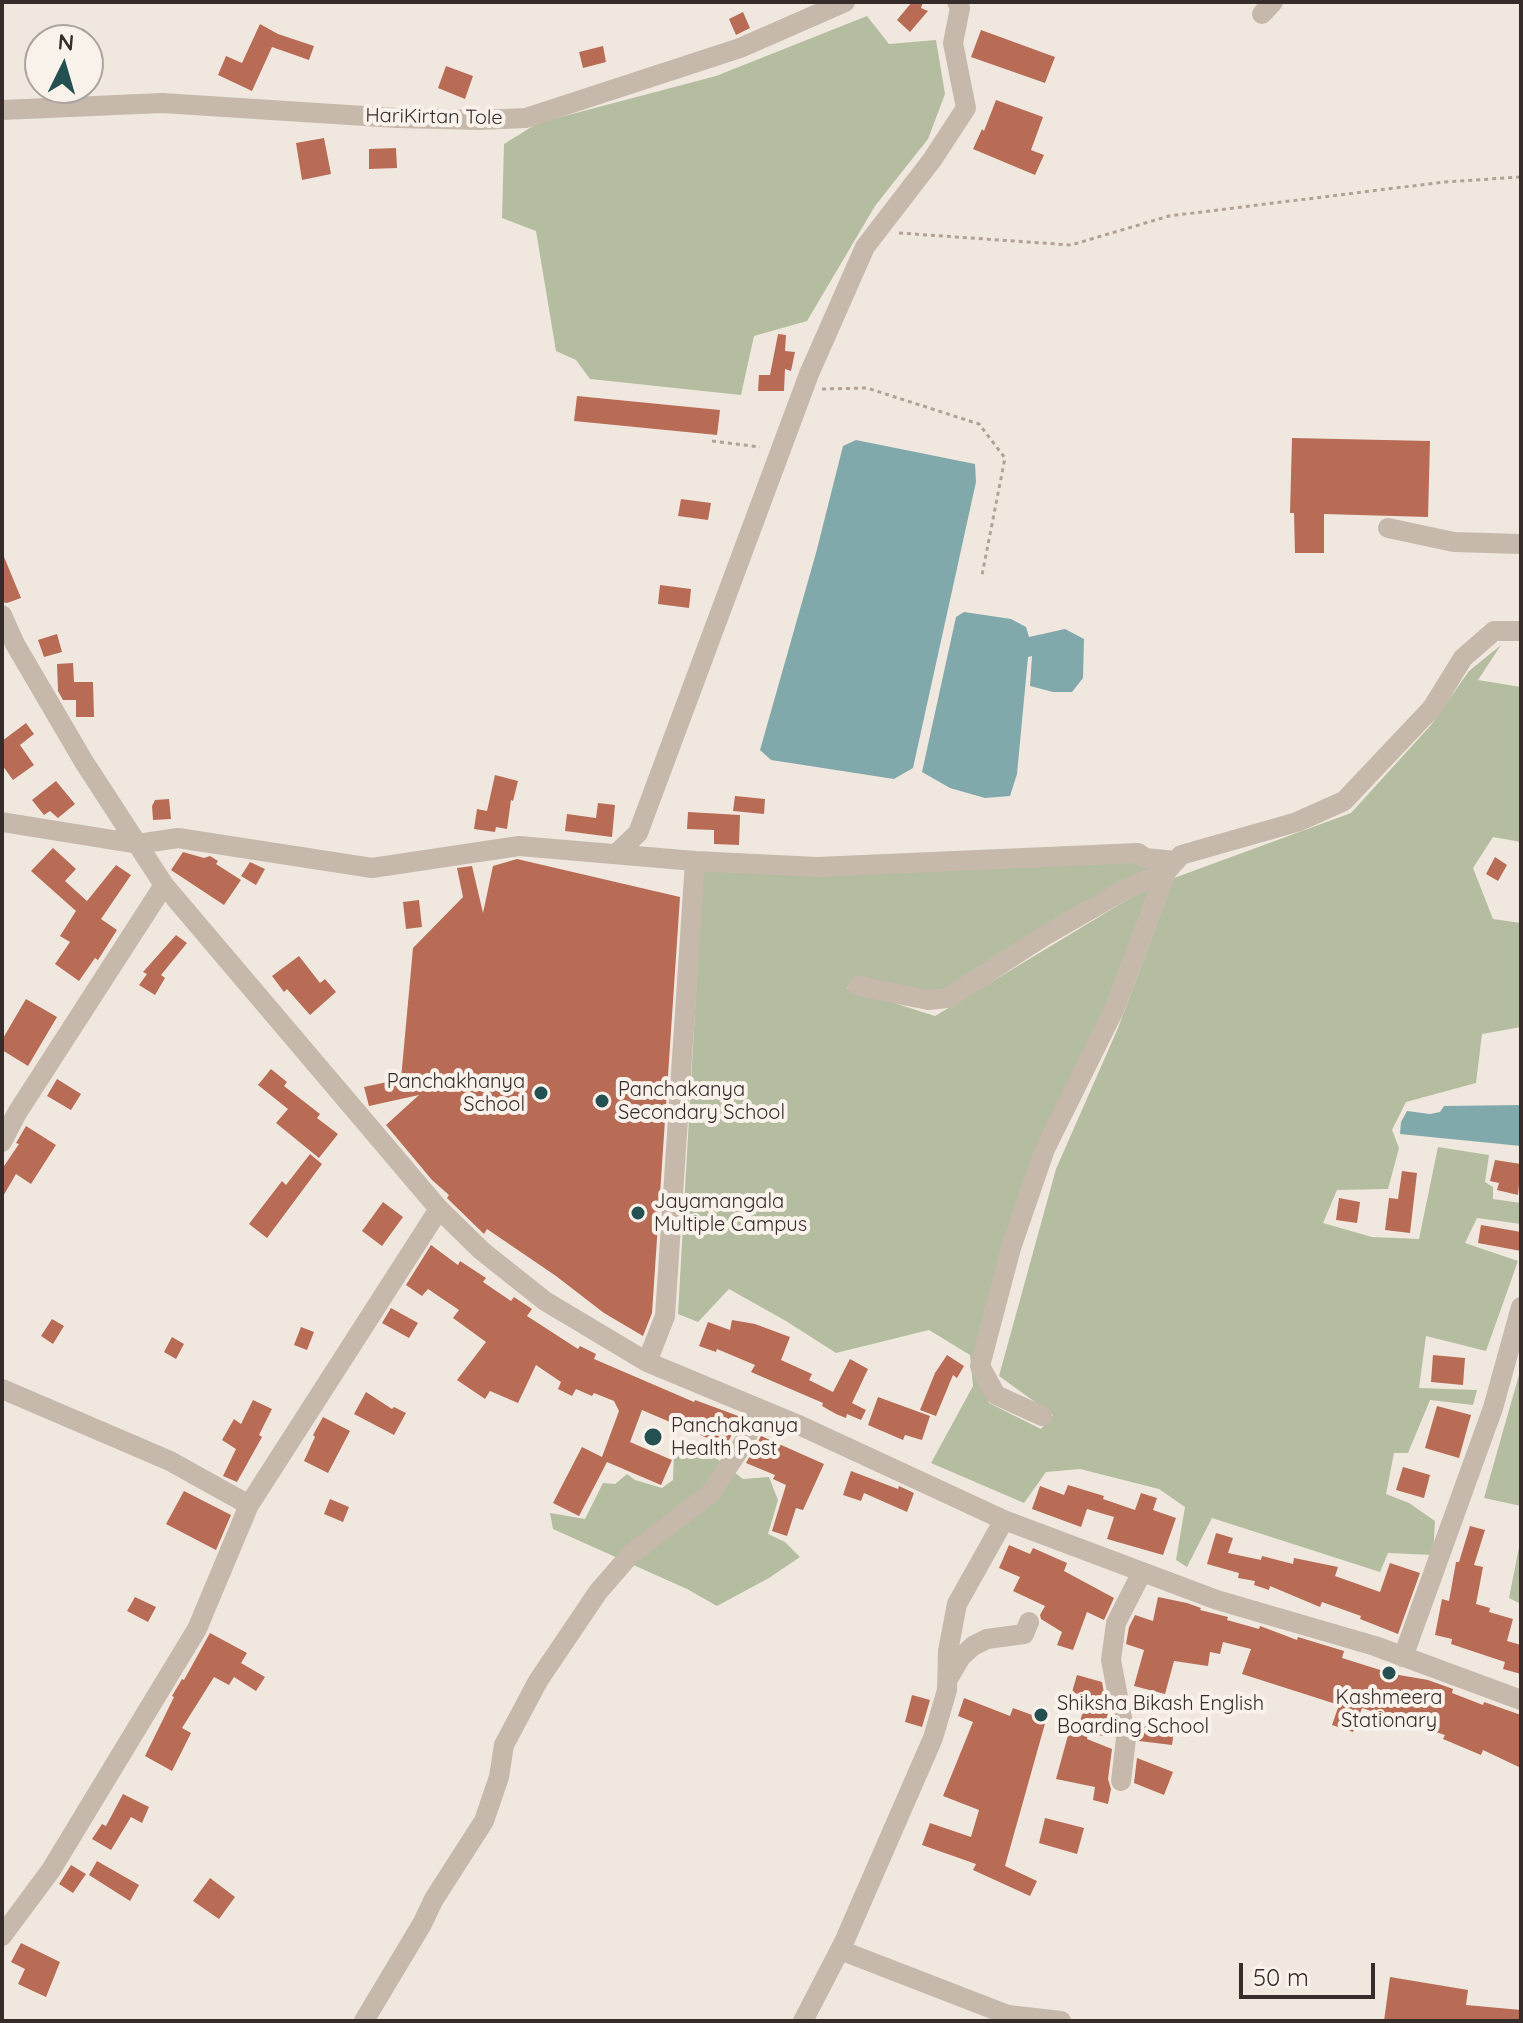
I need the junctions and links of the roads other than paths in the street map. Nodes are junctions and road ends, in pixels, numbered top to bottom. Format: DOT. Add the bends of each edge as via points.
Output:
graph roads {
  1 [pos="845,2"];
  2 [pos="957,2"];
  3 [pos="2,110"];
  4 [pos="1388,528"];
  5 [pos="1521,544"];
  6 [pos="2,615"];
  7 [pos="1521,631"];
  8 [pos="2,822"];
  9 [pos="138,844"];
  10 [pos="616,854"];
  11 [pos="695,861"];
  12 [pos="1171,866"];
  13 [pos="164,885"];
  14 [pos="858,986"];
  15 [pos="2,1142"];
  16 [pos="439,1209"];
  17 [pos="1521,1307"];
  18 [pos="647,1362"];
  19 [pos="2,1389"];
  20 [pos="760,1409"];
  21 [pos="1042,1416"];
  22 [pos="249,1505"];
  23 [pos="1004,1520"];
  24 [pos="1142,1572"];
  25 [pos="1029,1622"];
  26 [pos="1403,1657"];
  27 [pos="947,1681"];
  28 [pos="1521,1700"];
  29 [pos="1121,1781"];
  30 [pos="2,1936"];
  31 [pos="840,1950"];
  32 [pos="364,2021"];
  33 [pos="803,2021"];
  34 [pos="1061,2021"];
  1 -- 3 [label="street, HariKirtan Tole" via="740,48 526,118 396,118 162,103"];
  2 -- 10 [label="street" via="953,43 966,108 865,247 803,389 638,833"];
  4 -- 5 [label="street" via="1454,542"];
  6 -- 9 [label="street" via="84,762"];
  7 -- 12 [label="street" via="1494,631 1463,658 1432,708 1344,801 1297,822 1181,855"];
  8 -- 9 [label="street"];
  9 -- 10 [label="street" via="178,838 372,868 519,846"];
  9 -- 13 [label="street"];
  10 -- 11 [label="street"];
  11 -- 12 [label="street" via="817,867 1138,853"];
  11 -- 18 [label="street" via="665,1316"];
  12 -- 14 [label="street" via="1044,936 948,998 928,1000"];
  12 -- 21 [label="street" via="1114,1010 1045,1149 1011,1248 980,1366 996,1395"];
  13 -- 15 [label="street"];
  13 -- 16 [label="street"];
  16 -- 18 [label="street" via="545,1301"];
  16 -- 22 [label="street"];
  17 -- 26 [label="street" via="1493,1408"];
  18 -- 20 [label="street"];
  19 -- 22 [label="street" via="170,1461"];
  20 -- 23 [label="street"];
  20 -- 32 [label="street" via="711,1493 630,1555 598,1592 538,1681 504,1745 484,1821"];
  22 -- 30 [label="street" via="197,1629 51,1870"];
  23 -- 24 [label="street"];
  23 -- 27 [label="street" via="957,1604"];
  24 -- 26 [label="street"];
  24 -- 29 [label="street" via="1116,1623 1111,1660 1126,1739"];
  25 -- 27 [label="street" via="1024,1634 973,1646"];
  26 -- 28 [label="street"];
  27 -- 31 [label="street" via="933,1738"];
  31 -- 33 [label="street"];
  31 -- 34 [label="street" via="1008,2015"];
}
